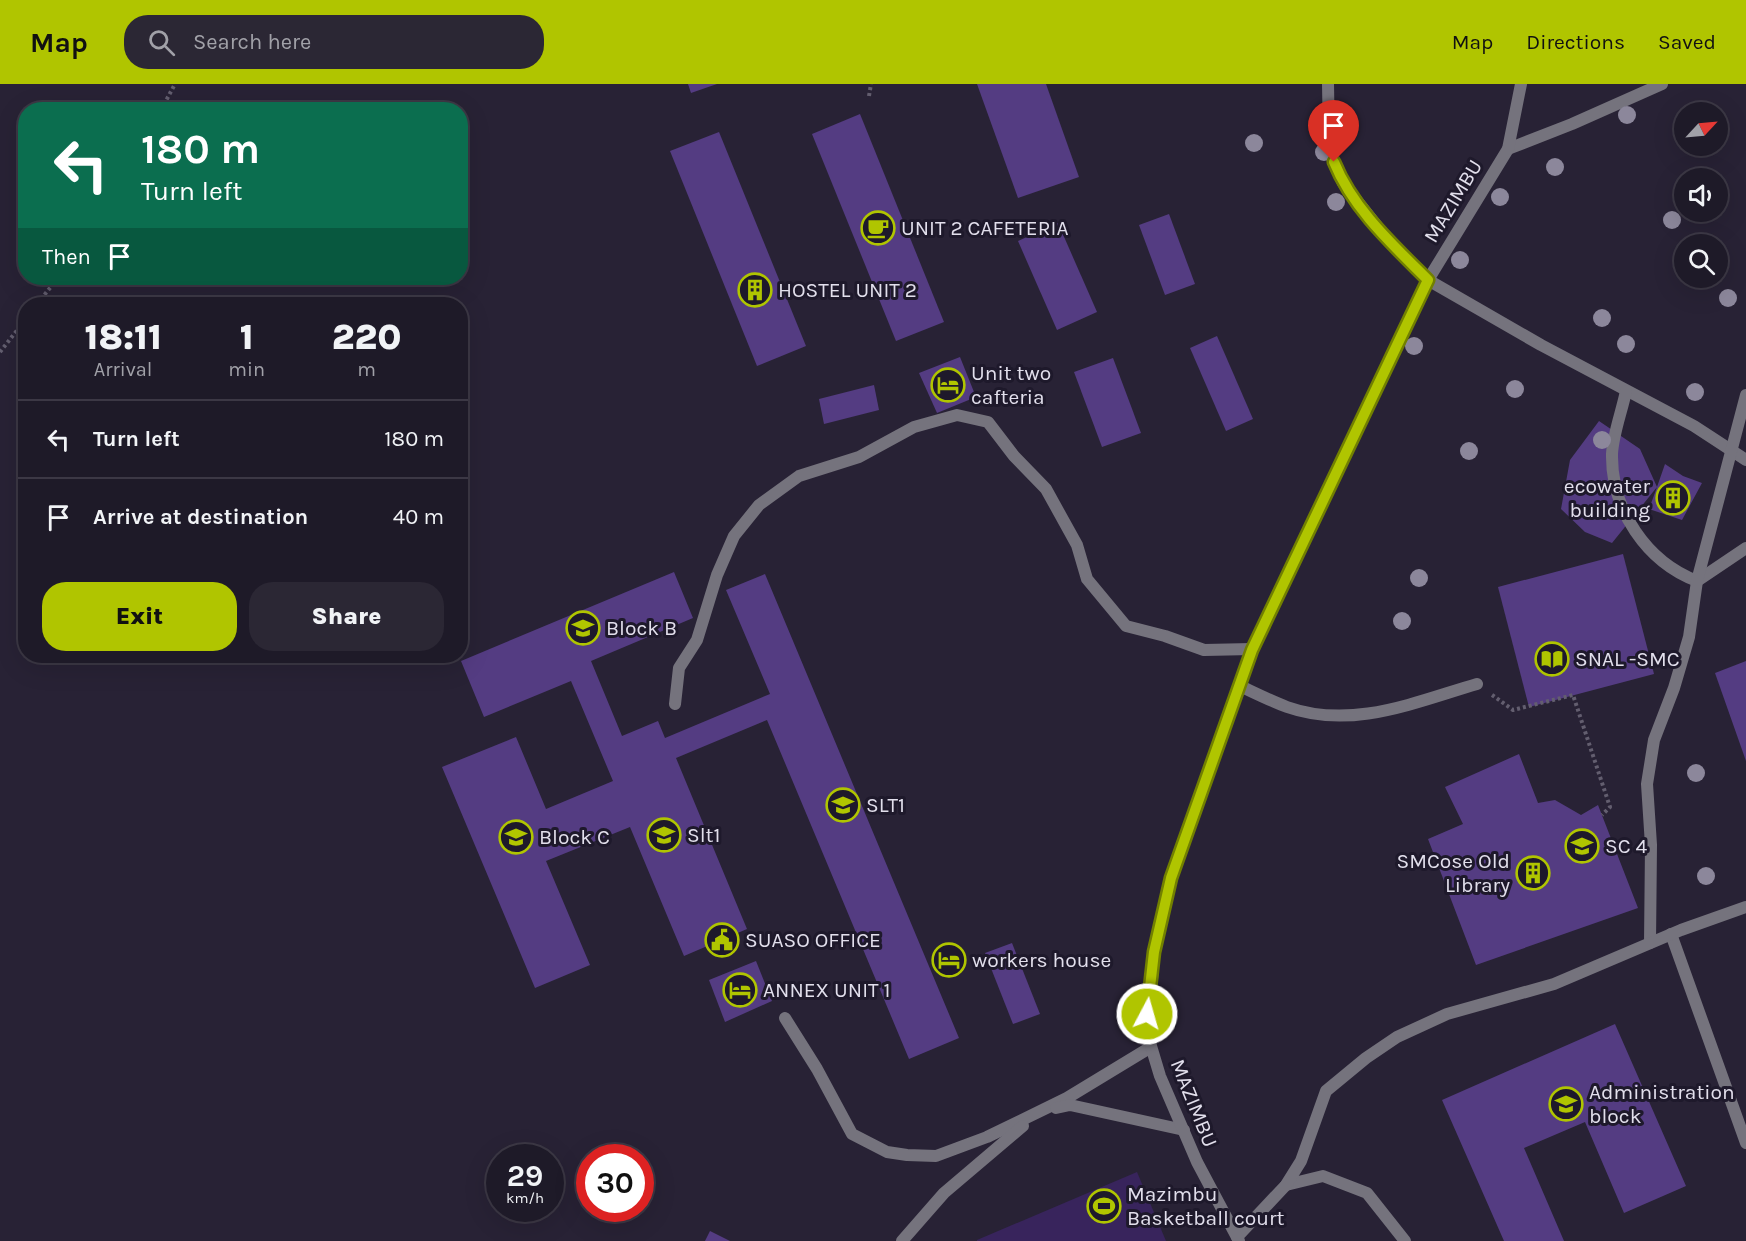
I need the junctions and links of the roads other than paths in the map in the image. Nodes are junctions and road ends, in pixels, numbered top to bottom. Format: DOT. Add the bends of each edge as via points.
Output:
graph roads {
  1 [pos="1328,84"];
  2 [pos="1521,84"];
  3 [pos="1662,84"];
  4 [pos="1508,149"];
  5 [pos="1428,280"];
  6 [pos="1626,391"];
  7 [pos="1746,395"];
  8 [pos="1731,449"];
  9 [pos="1746,460"];
  10 [pos="1746,548"];
  11 [pos="1697,581"];
  12 [pos="1252,650"];
  13 [pos="1477,684"];
  14 [pos="1240,686"];
  15 [pos="675,704"];
  16 [pos="1746,907"];
  17 [pos="1671,934"];
  18 [pos="1650,943"];
  19 [pos="785,1018"];
  20 [pos="1151,1047"];
  21 [pos="1045,1110"];
  22 [pos="1184,1130"];
  23 [pos="1746,1143"];
  24 [pos="1286,1185"];
  25 [pos="1238,1239"];
  26 [pos="902,1241"];
  27 [pos="1405,1241"];
  1 -- 5 [label="street" via="1329,141 1343,183 1389,241"];
  2 -- 4 [label="street, MAZIMBU"];
  3 -- 4 [label="street"];
  4 -- 5 [label="street, MAZIMBU"];
  5 -- 6 [label="street"];
  5 -- 12 [label="street, MAZIMBU"];
  6 -- 8 [label="street"];
  6 -- 11 [label="street" via="1612,454 1619,496 1640,540 1652,555"];
  7 -- 8 [label="street"];
  8 -- 9 [label="street"];
  8 -- 11 [label="street"];
  10 -- 11 [label="street"];
  11 -- 18 [label="street" via="1689,637 1654,740 1647,784"];
  12 -- 14 [label="street, MAZIMBU"];
  12 -- 15 [label="street" via="1204,650 1126,626 1088,579 1077,545 1046,489 988,422 957,415 914,428 859,457 799,476 759,505 734,536 717,575 697,640 679,668"];
  13 -- 14 [label="street" via="1387,712 1331,716 1288,707"];
  14 -- 20 [label="street, MAZIMBU" via="1171,878 1154,952 1147,1014"];
  16 -- 17 [label="street"];
  17 -- 18 [label="street"];
  17 -- 23 [label="street"];
  18 -- 24 [label="street" via="1554,984 1447,1014 1397,1037 1365,1058 1326,1091 1301,1161"];
  19 -- 21 [label="street" via="852,1134 887,1152 936,1155"];
  20 -- 21 [label="street"];
  20 -- 22 [label="street, MAZIMBU"];
  21 -- 22 [label="street" via="1070,1105"];
  21 -- 26 [label="street" via="944,1193"];
  22 -- 25 [label="street, MAZIMBU"];
  24 -- 25 [label="street"];
  24 -- 27 [label="street" via="1323,1176 1367,1193"];
}
